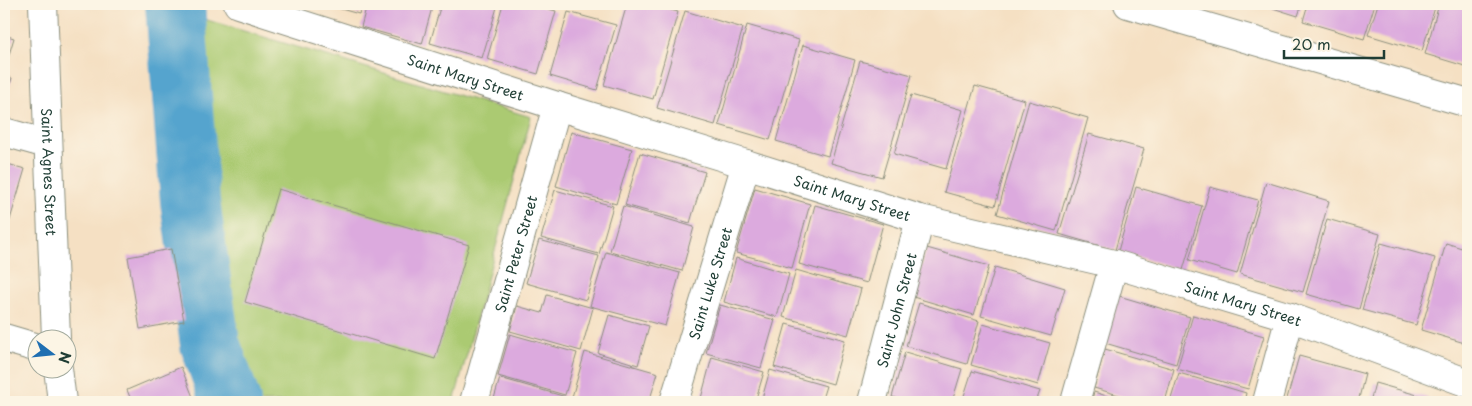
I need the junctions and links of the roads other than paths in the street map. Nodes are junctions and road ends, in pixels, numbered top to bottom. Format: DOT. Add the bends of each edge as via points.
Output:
graph roads {
  1 [pos="43,4"];
  2 [pos="238,4"];
  3 [pos="1128,4"];
  4 [pos="1468,103"];
  5 [pos="557,106"];
  6 [pos="4,132"];
  7 [pos="47,144"];
  8 [pos="746,164"];
  9 [pos="920,219"];
  10 [pos="1114,264"];
  11 [pos="1290,317"];
  12 [pos="56,328"];
  13 [pos="4,338"];
  14 [pos="28,345"];
  15 [pos="59,378"];
  16 [pos="1468,383"];
  17 [pos="62,402"];
  18 [pos="474,402"];
  19 [pos="674,402"];
  20 [pos="872,402"];
  21 [pos="1075,402"];
  22 [pos="1267,402"];
  1 -- 7 [label="street, Saint Agnes Street"];
  2 -- 5 [label="street, Saint Mary Street"];
  3 -- 4 [label="street"];
  5 -- 8 [label="street, Saint Mary Street"];
  5 -- 18 [label="street, Saint Peter Street"];
  6 -- 7 [label="street"];
  7 -- 12 [label="street, Saint Agnes Street"];
  8 -- 9 [label="street, Saint Mary Street"];
  8 -- 19 [label="street, Saint Luke Street"];
  9 -- 10 [label="street, Saint Mary Street"];
  9 -- 20 [label="street, Saint John Street"];
  10 -- 11 [label="street, Saint Mary Street"];
  10 -- 21 [label="street"];
  11 -- 16 [label="street, Saint Mary Street"];
  11 -- 22 [label="street"];
  13 -- 14 [label="street"];
  15 -- 17 [label="street"];
}
